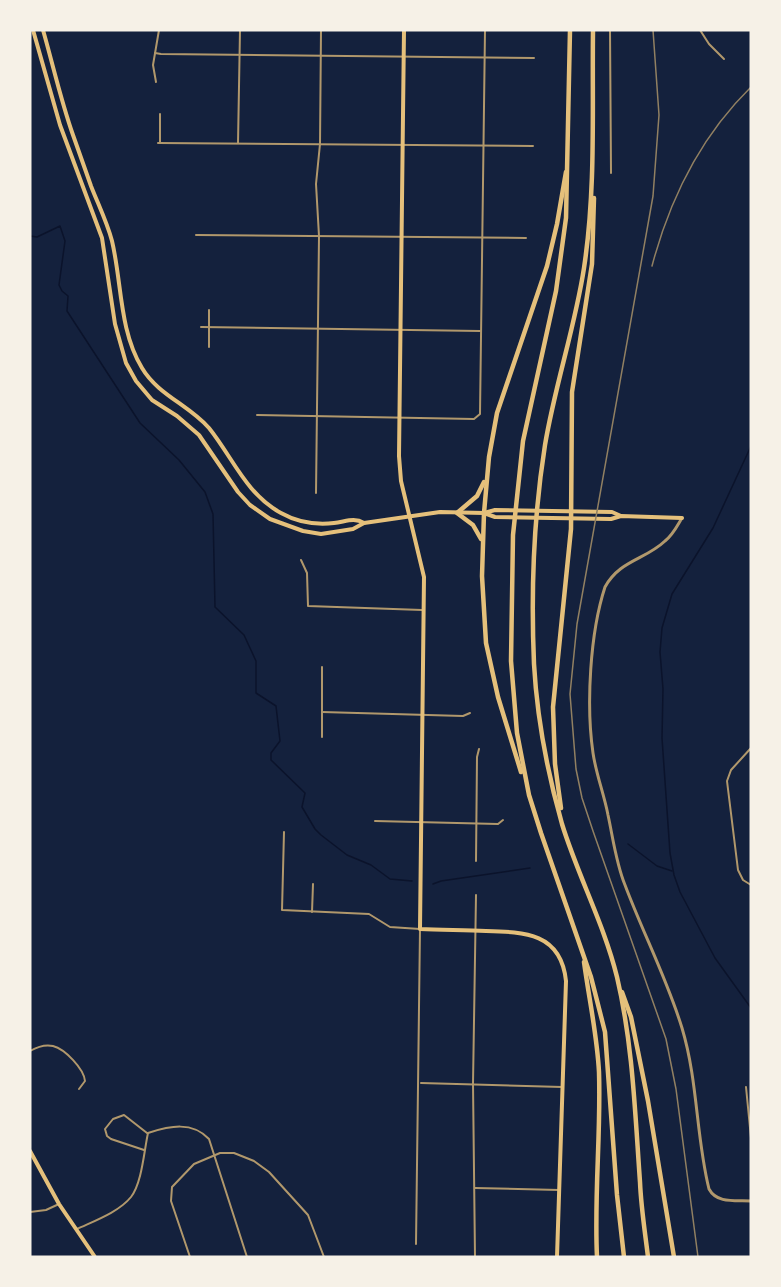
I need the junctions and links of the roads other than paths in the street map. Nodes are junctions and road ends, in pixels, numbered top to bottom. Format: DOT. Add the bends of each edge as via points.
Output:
graph roads {
  1 [pos="33,30"];
  2 [pos="43,30"];
  3 [pos="159,30"];
  4 [pos="240,30"];
  5 [pos="321,30"];
  6 [pos="404,30"];
  7 [pos="485,30"];
  8 [pos="570,30"];
  9 [pos="593,30"];
  10 [pos="610,30"];
  11 [pos="700,30"];
  12 [pos="155,52"];
  13 [pos="239,55"];
  14 [pos="321,55"];
  15 [pos="404,57"];
  16 [pos="484,58"];
  17 [pos="534,58"];
  18 [pos="724,59"];
  19 [pos="156,82"];
  20 [pos="160,114"];
  21 [pos="238,143"];
  22 [pos="320,144"];
  23 [pos="402,145"];
  24 [pos="484,146"];
  25 [pos="533,146"];
  26 [pos="569,146"];
  27 [pos="611,173"];
  28 [pos="592,175"];
  29 [pos="196,235"];
  30 [pos="319,236"];
  31 [pos="400,237"];
  32 [pos="482,237"];
  33 [pos="526,238"];
  34 [pos="209,310"];
  35 [pos="201,327"];
  36 [pos="209,327"];
  37 [pos="318,329"];
  38 [pos="399,330"];
  39 [pos="481,331"];
  40 [pos="209,347"];
  41 [pos="257,415"];
  42 [pos="318,417"];
  43 [pos="399,418"];
  44 [pos="487,473"];
  45 [pos="316,493"];
  46 [pos="572,511"];
  47 [pos="457,513"];
  48 [pos="484,513"];
  49 [pos="409,516"];
  50 [pos="621,516"];
  51 [pos="571,518"];
  52 [pos="682,518"];
  53 [pos="364,523"];
  54 [pos="483,544"];
  55 [pos="301,560"];
  56 [pos="423,610"];
  57 [pos="322,667"];
  58 [pos="322,712"];
  59 [pos="470,714"];
  60 [pos="422,715"];
  61 [pos="322,737"];
  62 [pos="751,748"];
  63 [pos="478,749"];
  64 [pos="529,795"];
  65 [pos="375,820"];
  66 [pos="503,820"];
  67 [pos="421,821"];
  68 [pos="475,822"];
  69 [pos="563,825"];
  70 [pos="284,832"];
  71 [pos="476,861"];
  72 [pos="313,884"];
  73 [pos="751,885"];
  74 [pos="476,895"];
  75 [pos="312,912"];
  76 [pos="420,929"];
  77 [pos="475,930"];
  78 [pos="583,950"];
  79 [pos="617,980"];
  80 [pos="30,1051"];
  81 [pos="420,1083"];
  82 [pos="473,1084"];
  83 [pos="562,1087"];
  84 [pos="746,1087"];
  85 [pos="80,1089"];
  86 [pos="148,1133"];
  87 [pos="751,1138"];
  88 [pos="144,1150"];
  89 [pos="30,1151"];
  90 [pos="213,1156"];
  91 [pos="474,1188"];
  92 [pos="559,1190"];
  93 [pos="751,1201"];
  94 [pos="59,1204"];
  95 [pos="30,1212"];
  96 [pos="76,1230"];
  97 [pos="416,1244"];
  98 [pos="95,1257"];
  99 [pos="190,1257"];
  100 [pos="247,1257"];
  101 [pos="324,1257"];
  102 [pos="475,1257"];
  103 [pos="557,1257"];
  104 [pos="597,1257"];
  105 [pos="624,1257"];
  106 [pos="648,1257"];
  107 [pos="674,1257"];
  1 -- 53 [label="main road" via="60,125 97,222 120,346 136,381 152,400 199,435 238,492 270,519 321,534 353,529"];
  2 -- 53 [label="main road" via="72,131 107,225 128,338 142,369 163,393 208,428 242,478 268,505 297,520 334,523 357,519"];
  3 -- 12 [label="street"];
  4 -- 13 [label="street"];
  5 -- 14 [label="street"];
  6 -- 15 [label="main road"];
  7 -- 16 [label="street"];
  8 -- 26 [label="highway"];
  9 -- 28 [label="highway"];
  10 -- 27 [label="street"];
  11 -- 18 [label="street"];
  12 -- 13 [label="street"];
  12 -- 19 [label="street"];
  13 -- 14 [label="street"];
  13 -- 21 [label="street"];
  14 -- 15 [label="street"];
  14 -- 22 [label="street"];
  15 -- 16 [label="street"];
  15 -- 23 [label="main road"];
  16 -- 17 [label="street"];
  16 -- 24 [label="street"];
  20 -- 21 [label="street" via="159,143"];
  21 -- 22 [label="street"];
  22 -- 23 [label="street"];
  22 -- 30 [label="street" via="316,184"];
  23 -- 24 [label="street"];
  23 -- 31 [label="main road"];
  24 -- 25 [label="street"];
  24 -- 32 [label="street"];
  26 -- 44 [label="highway" via="553,244 501,398"];
  26 -- 64 [label="highway" via="561,262 523,441 513,536 511,670 517,733"];
  28 -- 46 [label="highway" via="592,264 571,404"];
  28 -- 69 [label="highway" via="584,270 545,443 536,536 536,695 543,746"];
  29 -- 30 [label="street"];
  30 -- 31 [label="street"];
  30 -- 37 [label="street"];
  31 -- 32 [label="street"];
  31 -- 38 [label="main road"];
  32 -- 33 [label="street"];
  32 -- 39 [label="street"];
  34 -- 36 [label="street"];
  35 -- 36 [label="street"];
  36 -- 37 [label="street"];
  36 -- 40 [label="street"];
  37 -- 38 [label="street"];
  37 -- 42 [label="street"];
  38 -- 39 [label="street"];
  38 -- 43 [label="main road"];
  39 -- 43 [label="street" via="479,416"];
  41 -- 42 [label="street"];
  42 -- 43 [label="street"];
  42 -- 45 [label="street"];
  43 -- 49 [label="main road" via="400,474"];
  44 -- 47 [label="highway" via="477,496"];
  44 -- 48 [label="highway"];
  46 -- 48 [label="main road"];
  46 -- 50 [label="main road" via="612,512"];
  46 -- 51 [label="highway"];
  47 -- 48 [label="main road"];
  47 -- 49 [label="main road"];
  47 -- 54 [label="highway" via="473,525"];
  48 -- 51 [label="main road" via="495,517"];
  48 -- 54 [label="highway"];
  49 -- 53 [label="main road"];
  49 -- 56 [label="main road" via="423,569"];
  50 -- 51 [label="main road"];
  50 -- 52 [label="main road"];
  51 -- 69 [label="highway" via="554,707 555,764"];
  52 -- 93 [label="street" via="666,541 625,565 605,587 590,686 594,761 621,876 683,1031 708,1183 713,1196 720,1199"];
  54 -- 64 [label="highway" via="483,616 489,658"];
  55 -- 56 [label="street" via="307,573 308,606"];
  56 -- 60 [label="main road"];
  57 -- 58 [label="street"];
  58 -- 60 [label="street"];
  58 -- 61 [label="street"];
  59 -- 60 [label="street"];
  60 -- 67 [label="main road"];
  62 -- 73 [label="street" via="731,770 727,781 738,870"];
  63 -- 68 [label="street"];
  64 -- 78 [label="highway"];
  65 -- 67 [label="street"];
  66 -- 68 [label="street" via="498,824"];
  67 -- 68 [label="street"];
  67 -- 76 [label="main road"];
  68 -- 71 [label="street"];
  69 -- 79 [label="highway"];
  70 -- 75 [label="street" via="282,910"];
  72 -- 75 [label="street"];
  74 -- 77 [label="street"];
  75 -- 76 [label="street" via="369,914 392,928"];
  76 -- 77 [label="main road"];
  76 -- 81 [label="street"];
  77 -- 82 [label="street"];
  77 -- 83 [label="main road" via="531,935 557,953 566,981"];
  78 -- 104 [label="highway" via="598,1052"];
  78 -- 105 [label="highway" via="604,1032"];
  79 -- 106 [label="highway" via="632,1058"];
  79 -- 107 [label="highway" via="631,1017"];
  80 -- 85 [label="street" via="46,1045 58,1048 84,1074"];
  81 -- 82 [label="street"];
  81 -- 97 [label="street"];
  82 -- 83 [label="street"];
  82 -- 91 [label="street"];
  83 -- 92 [label="main road"];
  84 -- 87 [label="street"];
  86 -- 88 [label="street"];
  86 -- 88 [label="street" via="124,1115 113,1119 105,1129 111,1139"];
  86 -- 90 [label="street" via="171,1126 193,1128 209,1139"];
  88 -- 96 [label="street" via="138,1183 129,1199"];
  89 -- 94 [label="main road"];
  90 -- 99 [label="street" via="194,1164 170,1191"];
  90 -- 100 [label="street"];
  90 -- 101 [label="street" via="234,1153 264,1168 308,1215"];
  91 -- 92 [label="street"];
  91 -- 102 [label="street"];
  92 -- 103 [label="main road"];
  94 -- 95 [label="street"];
  94 -- 96 [label="main road"];
  96 -- 98 [label="main road"];
}
